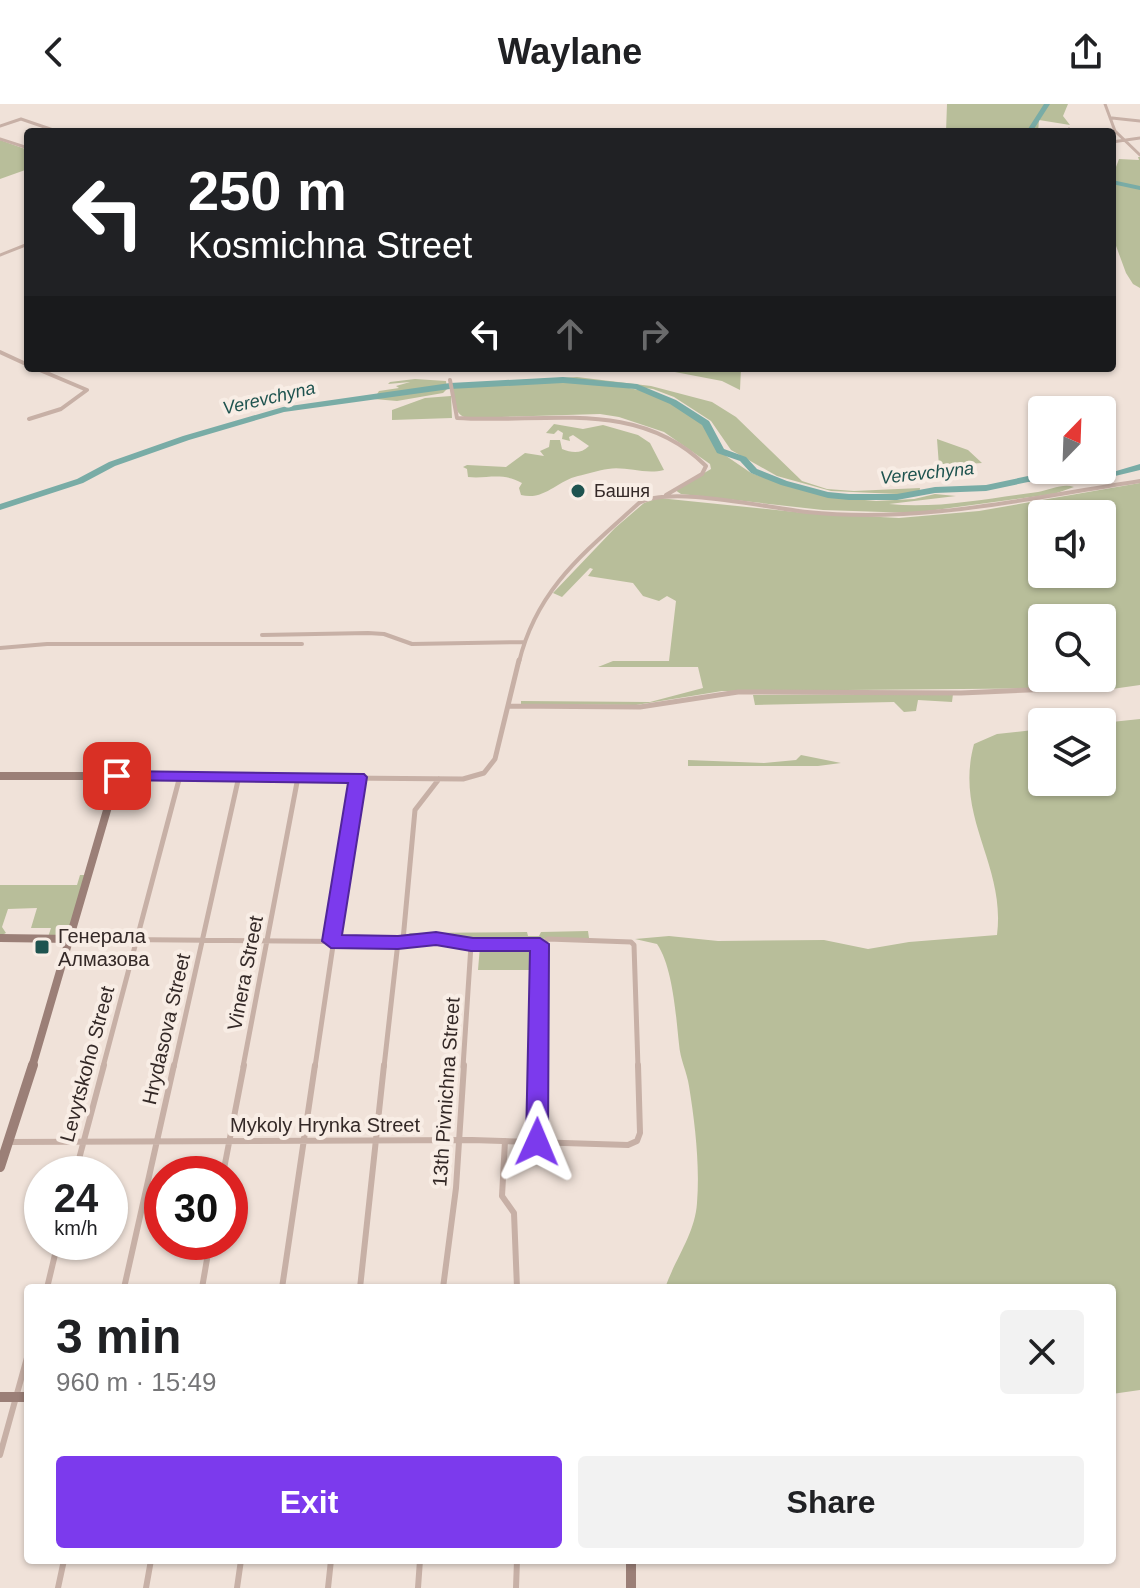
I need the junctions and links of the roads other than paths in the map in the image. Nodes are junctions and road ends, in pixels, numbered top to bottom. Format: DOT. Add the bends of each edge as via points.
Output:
graph roads {
  1 [pos="1105,104"];
  2 [pos="1112,118"];
  3 [pos="1140,121"];
  4 [pos="0,126"];
  5 [pos="47,128"];
  6 [pos="1114,128"];
  7 [pos="1116,131"];
  8 [pos="1140,138"];
  9 [pos="0,139"];
  10 [pos="1122,139"];
  11 [pos="1116,141"];
  12 [pos="24,147"];
  13 [pos="1140,155"];
  14 [pos="24,246"];
  15 [pos="0,255"];
  16 [pos="0,352"];
  17 [pos="24,363"];
  18 [pos="44,372"];
  19 [pos="450,384"];
  20 [pos="29,419"];
  21 [pos="1140,481"];
  22 [pos="666,495"];
  23 [pos="262,635"];
  24 [pos="524,642"];
  25 [pos="302,644"];
  26 [pos="0,648"];
  27 [pos="1028,690"];
  28 [pos="508,706"];
  29 [pos="0,776"];
  30 [pos="117,776"];
  31 [pos="180,776"];
  32 [pos="239,776"];
  33 [pos="298,777"];
  34 [pos="358,777"];
  35 [pos="439,779"];
  36 [pos="0,938"];
  37 [pos="72,939"];
  38 [pos="267,939"];
  39 [pos="203,940"];
  40 [pos="136,941"];
  41 [pos="331,941"];
  42 [pos="401,941"];
  43 [pos="540,943"];
  44 [pos="471,945"];
  45 [pos="229,1140"];
  46 [pos="377,1140"];
  47 [pos="157,1141"];
  48 [pos="304,1141"];
  49 [pos="459,1141"];
  50 [pos="505,1141"];
  51 [pos="7,1142"];
  52 [pos="83,1142"];
  53 [pos="537,1142"];
  54 [pos="80,1156"];
  55 [pos="226,1156"];
  56 [pos="0,1167"];
  57 [pos="54,1260"];
  58 [pos="207,1260"];
  59 [pos="48,1284"];
  60 [pos="125,1284"];
  61 [pos="203,1284"];
  62 [pos="283,1284"];
  63 [pos="360,1284"];
  64 [pos="443,1284"];
  65 [pos="517,1284"];
  66 [pos="24,1367"];
  67 [pos="0,1397"];
  68 [pos="15,1397"];
  69 [pos="24,1397"];
  70 [pos="0,1455"];
  71 [pos="63,1564"];
  72 [pos="150,1564"];
  73 [pos="240,1564"];
  74 [pos="331,1564"];
  75 [pos="420,1564"];
  76 [pos="517,1564"];
  77 [pos="631,1564"];
  78 [pos="58,1588"];
  79 [pos="146,1588"];
  80 [pos="237,1588"];
  81 [pos="328,1588"];
  82 [pos="418,1588"];
  83 [pos="516,1588"];
  84 [pos="631,1588"];
  1 -- 2 [label="street"];
  2 -- 3 [label="street"];
  2 -- 6 [label="street"];
  4 -- 5 [label="street" via="21,119"];
  7 -- 10 [label="street"];
  8 -- 10 [label="street"];
  9 -- 12 [label="street"];
  10 -- 11 [label="street"];
  10 -- 13 [label="street" via="1133,142"];
  14 -- 15 [label="street"];
  16 -- 17 [label="street"];
  18 -- 20 [label="street" via="87,390 47,416"];
  19 -- 22 [label="street" via="457,418 602,415 654,430 706,466 702,474"];
  21 -- 22 [label="street" via="982,508 888,516"];
  22 -- 24 [label="street" via="639,503 575,562 545,597"];
  23 -- 24 [label="street" via="368,633 412,644"];
  24 -- 28 [label="street"];
  25 -- 26 [label="street"];
  27 -- 28 [label="street" via="738,692 640,707"];
  28 -- 35 [label="street" via="488,770 472,778"];
  29 -- 30 [label="street"];
  30 -- 31 [label="street"];
  30 -- 37 [label="street"];
  31 -- 32 [label="street"];
  31 -- 40 [label="street, Levytskoho Street"];
  32 -- 33 [label="street"];
  32 -- 39 [label="street, Hrydasova Street"];
  33 -- 34 [label="street"];
  33 -- 38 [label="street, Vinera Street"];
  34 -- 35 [label="street"];
  34 -- 41 [label="street"];
  35 -- 42 [label="street" via="415,810"];
  36 -- 37 [label="street"];
  37 -- 40 [label="street"];
  37 -- 51 [label="street"];
  38 -- 39 [label="street"];
  38 -- 41 [label="street"];
  38 -- 45 [label="street, Vinera Street"];
  39 -- 40 [label="street"];
  39 -- 47 [label="street, Hrydasova Street"];
  40 -- 52 [label="street, Levytskoho Street"];
  41 -- 42 [label="street"];
  41 -- 48 [label="street"];
  42 -- 44 [label="street" via="449,938"];
  42 -- 46 [label="street"];
  43 -- 44 [label="street"];
  43 -- 53 [label="street"];
  43 -- 53 [label="street, Mykoly Hrynka Street" via="634,945 639,1137 622,1146"];
  44 -- 49 [label="street, 13th Pivnichna Street"];
  45 -- 47 [label="street, Mykoly Hrynka Street"];
  45 -- 48 [label="street, Mykoly Hrynka Street"];
  45 -- 55 [label="street, Vinera Street"];
  46 -- 48 [label="street, Mykoly Hrynka Street"];
  46 -- 49 [label="street, Mykoly Hrynka Street"];
  46 -- 63 [label="street"];
  47 -- 52 [label="street, Mykoly Hrynka Street"];
  47 -- 60 [label="street, Hrydasova Street"];
  48 -- 62 [label="street"];
  49 -- 50 [label="street, Mykoly Hrynka Street"];
  49 -- 64 [label="street, 13th Pivnichna Street"];
  50 -- 53 [label="street, Mykoly Hrynka Street"];
  50 -- 65 [label="street" via="502,1196 514,1213"];
  51 -- 52 [label="street, Mykoly Hrynka Street"];
  51 -- 56 [label="street"];
  52 -- 54 [label="street, Levytskoho Street"];
  57 -- 59 [label="street"];
  58 -- 61 [label="street"];
  66 -- 68 [label="street"];
  67 -- 68 [label="street"];
  68 -- 69 [label="street"];
  68 -- 70 [label="street"];
  71 -- 78 [label="street"];
  72 -- 79 [label="street"];
  73 -- 80 [label="street"];
  74 -- 81 [label="street"];
  75 -- 82 [label="street"];
  76 -- 83 [label="street"];
  77 -- 84 [label="street"];
}
